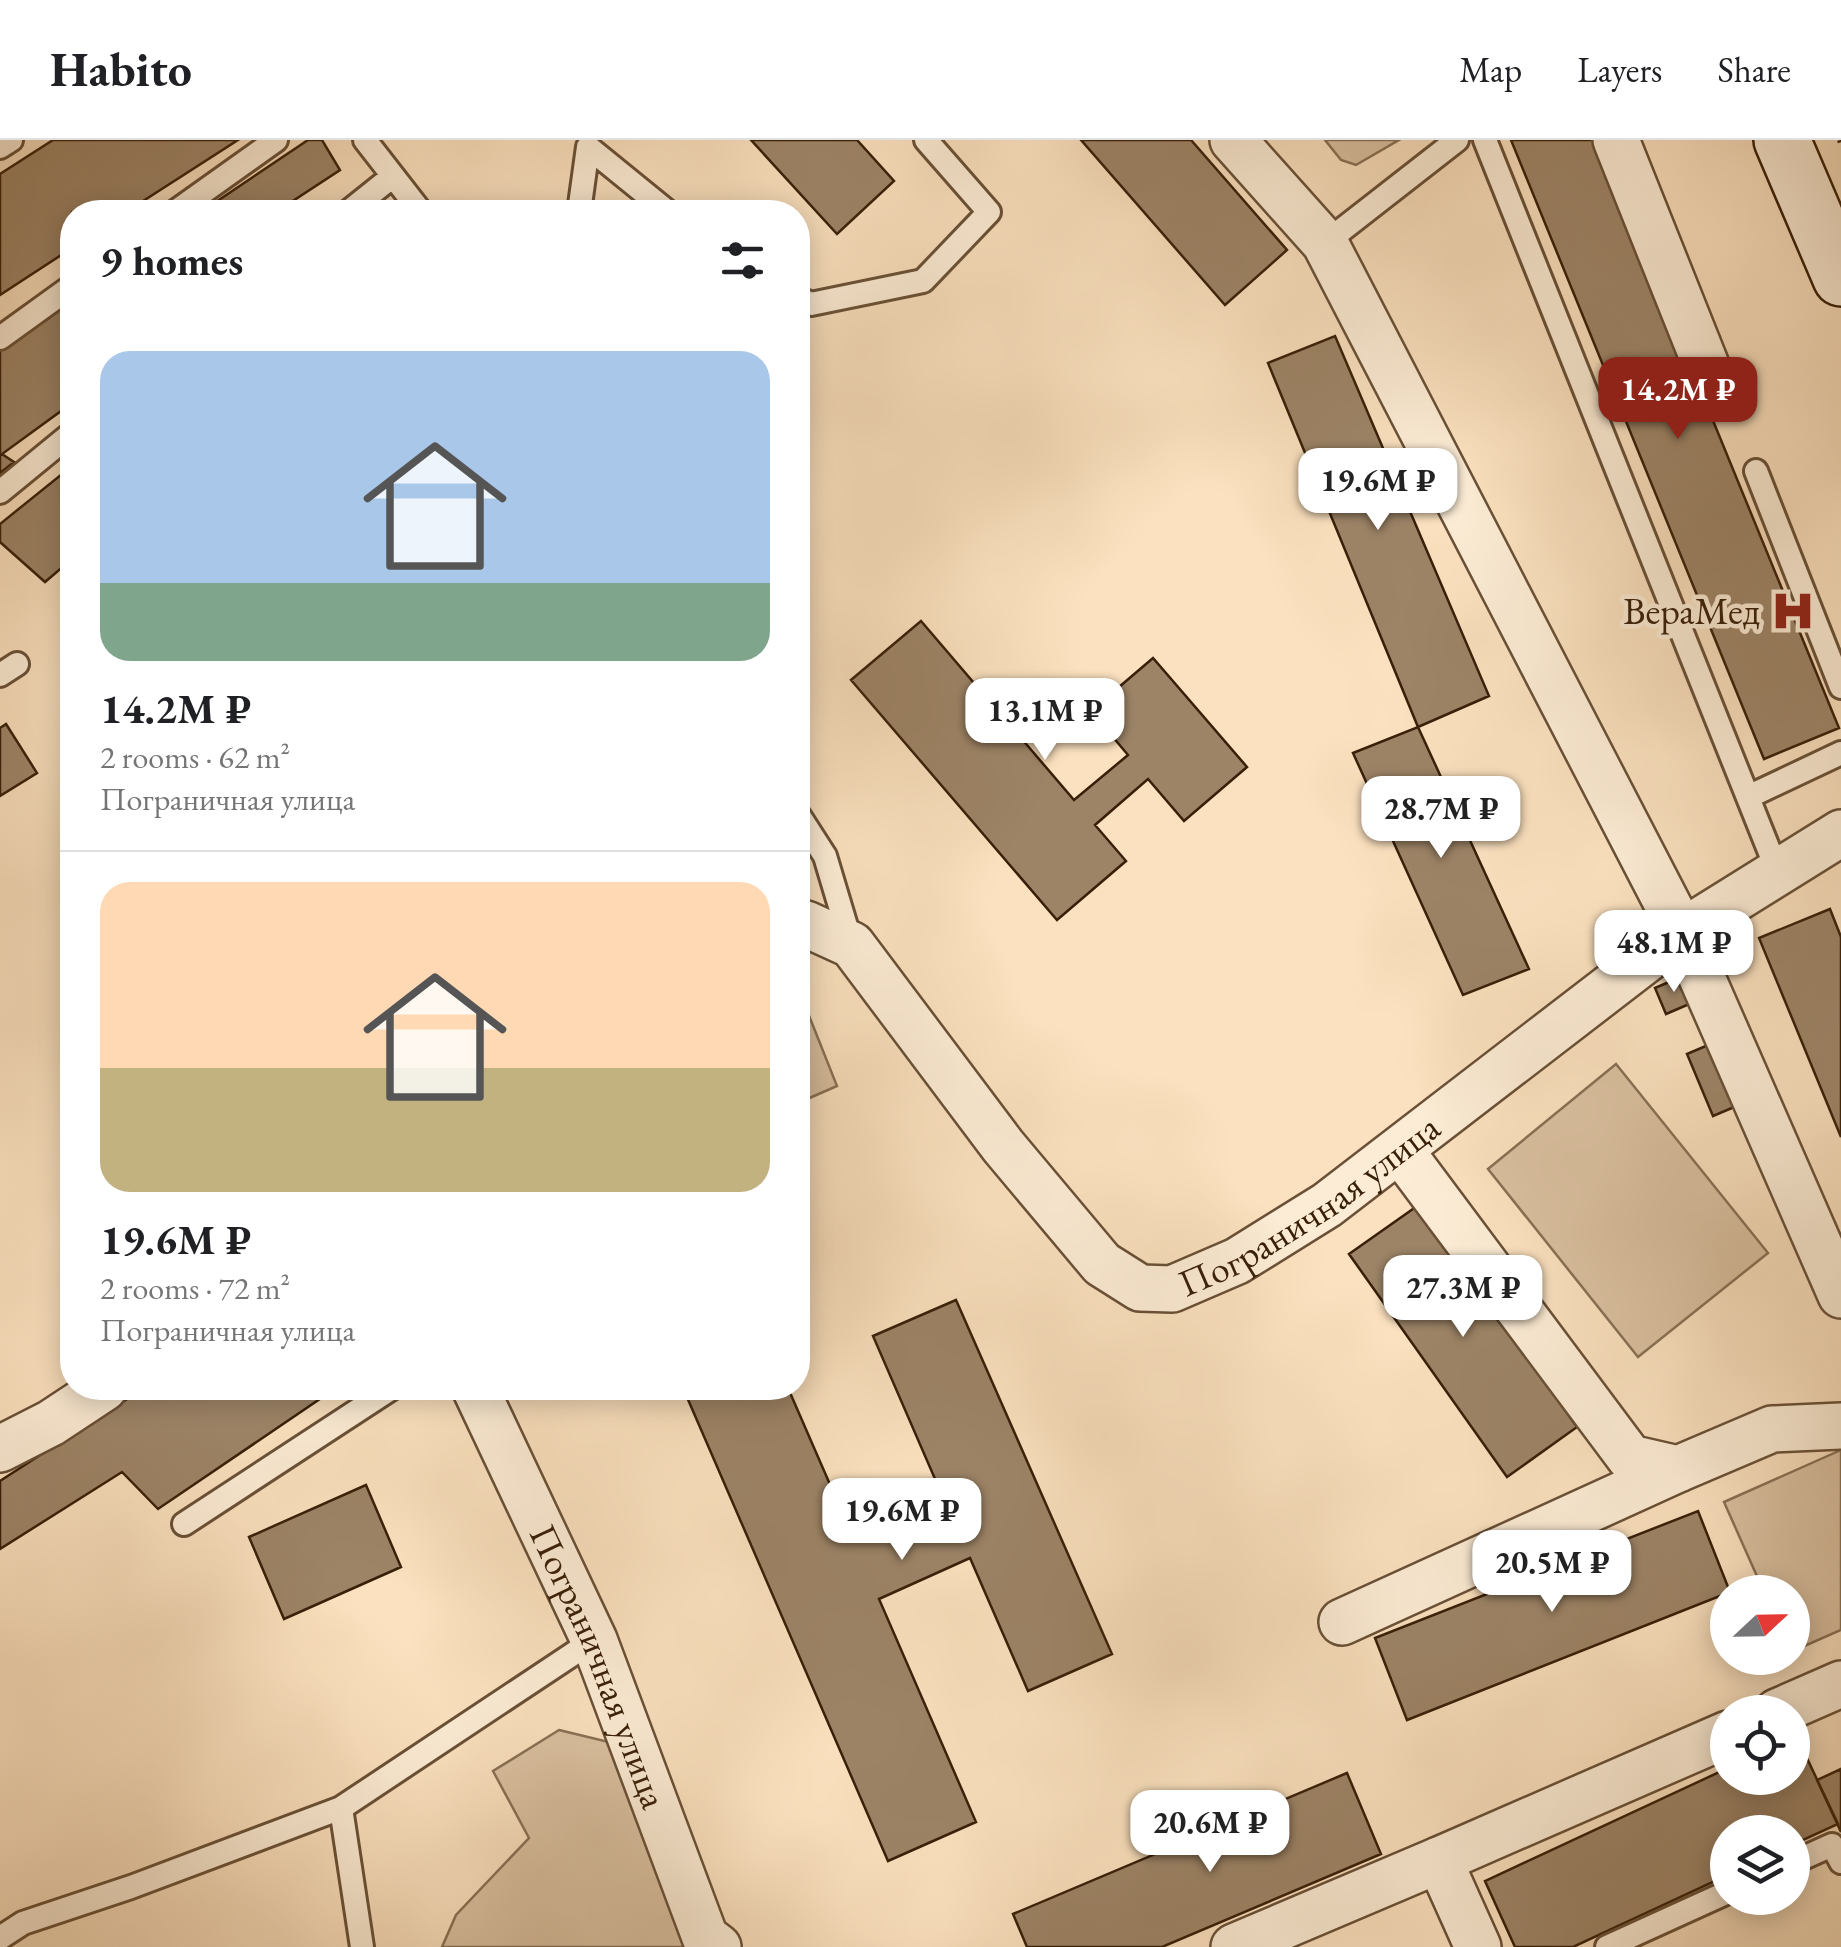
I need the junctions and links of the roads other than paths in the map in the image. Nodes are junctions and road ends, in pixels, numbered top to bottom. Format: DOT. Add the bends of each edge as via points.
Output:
graph roads {
  1 [pos="11,140"];
  2 [pos="276,140"];
  3 [pos="365,140"];
  4 [pos="926,140"];
  5 [pos="1234,140"];
  6 [pos="1457,140"];
  7 [pos="1485,140"];
  8 [pos="1616,140"];
  9 [pos="1782,140"];
  10 [pos="584,144"];
  11 [pos="0,147"];
  12 [pos="393,176"];
  13 [pos="192,200"];
  14 [pos="363,200"];
  15 [pos="412,200"];
  16 [pos="580,200"];
  17 [pos="653,200"];
  18 [pos="1325,243"];
  19 [pos="1841,278"];
  20 [pos="60,295"];
  21 [pos="810,304"];
  22 [pos="0,338"];
  23 [pos="1717,393"];
  24 [pos="60,444"];
  25 [pos="1756,471"];
  26 [pos="0,492"];
  27 [pos="1841,687"];
  28 [pos="1841,753"];
  29 [pos="1750,796"];
  30 [pos="810,833"];
  31 [pos="1841,833"];
  32 [pos="1778,870"];
  33 [pos="810,926"];
  34 [pos="1682,932"];
  35 [pos="852,945"];
  36 [pos="1400,1150"];
  37 [pos="1841,1295"];
  38 [pos="86,1400"];
  39 [pos="374,1400"];
  40 [pos="481,1400"];
  41 [pos="1841,1426"];
  42 [pos="0,1449"];
  43 [pos="1678,1469"];
  44 [pos="184,1524"];
  45 [pos="1342,1622"];
  46 [pos="594,1640"];
  47 [pos="1841,1684"];
  48 [pos="1810,1698"];
  49 [pos="1710,1742"];
  50 [pos="340,1808"];
  51 [pos="1810,1854"];
  52 [pos="1438,1860"];
  53 [pos="1841,1862"];
  54 [pos="1710,1900"];
  55 [pos="0,1938"];
  56 [pos="710,1944"];
  57 [pos="362,1947"];
  58 [pos="1234,1947"];
  59 [pos="1478,1947"];
  60 [pos="1607,1947"];
  1 -- 11 [label="lane"];
  2 -- 13 [label="lane"];
  3 -- 12 [label="lane"];
  4 -- 21 [label="lane" via="989,212 922,281"];
  5 -- 18 [label="street"];
  6 -- 18 [label="lane"];
  7 -- 29 [label="lane"];
  8 -- 23 [label="street"];
  9 -- 19 [label="main road"];
  10 -- 16 [label="lane"];
  10 -- 17 [label="lane"];
  12 -- 14 [label="lane"];
  12 -- 15 [label="lane"];
  18 -- 34 [label="street"];
  20 -- 22 [label="lane"];
  24 -- 26 [label="lane"];
  25 -- 27 [label="lane"];
  28 -- 29 [label="lane"];
  29 -- 32 [label="lane"];
  30 -- 35 [label="lane" via="825,856"];
  31 -- 32 [label="street, Пограничная улица"];
  32 -- 34 [label="street, Пограничная улица"];
  33 -- 35 [label="street, Пограничная улица"];
  34 -- 36 [label="street, Пограничная улица"];
  34 -- 37 [label="street"];
  35 -- 36 [label="street, Пограничная улица" via="1028,1176 1102,1264 1140,1288 1172,1289 1237,1261"];
  36 -- 43 [label="street" via="1630,1458"];
  38 -- 42 [label="street"];
  39 -- 44 [label="lane"];
  40 -- 46 [label="street, Пограничная улица"];
  41 -- 43 [label="street" via="1772,1429"];
  43 -- 45 [label="street"];
  46 -- 50 [label="lane"];
  46 -- 56 [label="street, Пограничная улица"];
  47 -- 48 [label="street"];
  49 -- 52 [label="street"];
  50 -- 55 [label="lane" via="22,1923"];
  50 -- 57 [label="lane"];
  51 -- 53 [label="lane" via="1832,1845"];
  52 -- 58 [label="street"];
  52 -- 59 [label="street"];
  54 -- 60 [label="lane"];
}
